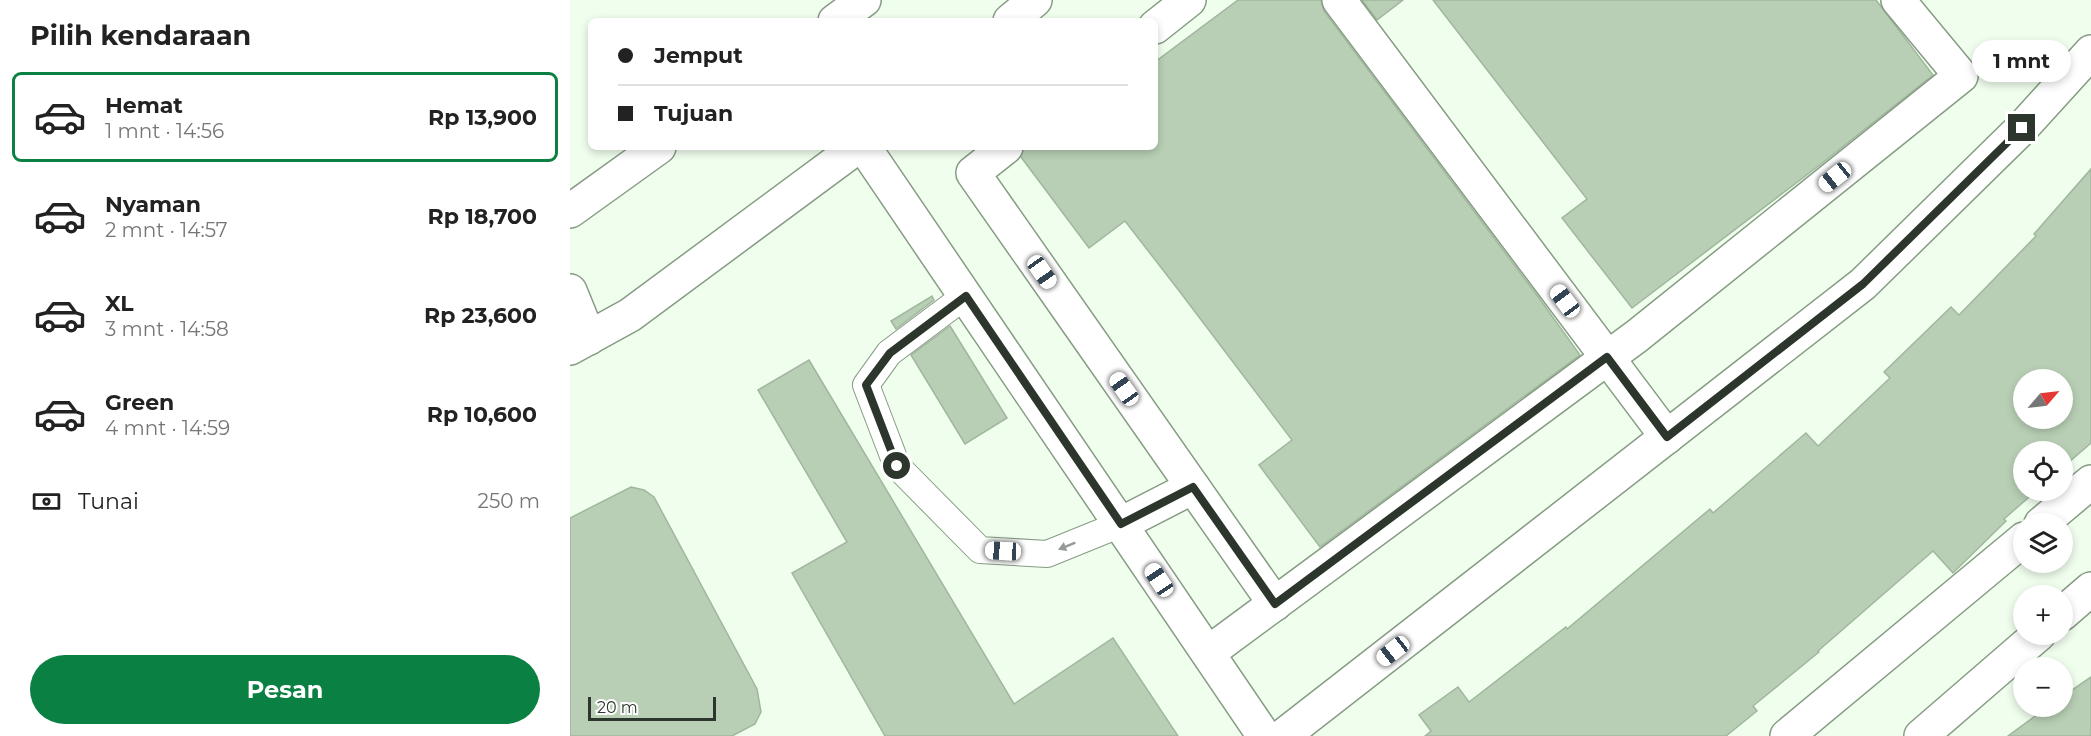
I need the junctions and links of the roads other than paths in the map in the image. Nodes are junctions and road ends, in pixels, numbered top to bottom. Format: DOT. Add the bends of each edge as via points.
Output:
graph roads {
  1 [pos="864,0"];
  2 [pos="1035,0"];
  3 [pos="1189,0"];
  4 [pos="1339,0"];
  5 [pos="1898,0"];
  6 [pos="839,18"];
  7 [pos="1014,18"];
  8 [pos="1158,25"];
  9 [pos="2091,51"];
  10 [pos="655,150"];
  11 [pos="853,150"];
  12 [pos="866,150"];
  13 [pos="1002,150"];
  14 [pos="570,211"];
  15 [pos="570,291"];
  16 [pos="966,296"];
  17 [pos="580,343"];
  18 [pos="1607,357"];
  19 [pos="1667,437"];
  20 [pos="2091,482"];
  21 [pos="1193,487"];
  22 [pos="2054,513"];
  23 [pos="1121,524"];
  24 [pos="2013,547"];
  25 [pos="2091,589"];
  26 [pos="1275,604"];
  27 [pos="2073,605"];
  28 [pos="2026,645"];
  29 [pos="1208,653"];
  30 [pos="1264,736"];
  31 [pos="1283,736"];
  32 [pos="1787,736"];
  33 [pos="1922,736"];
  1 -- 6 [label="street"];
  2 -- 7 [label="street"];
  3 -- 8 [label="street"];
  4 -- 18 [label="street"];
  5 -- 18 [label="street" via="1961,76"];
  9 -- 19 [label="street" via="2022,128 1863,284"];
  10 -- 14 [label="street"];
  11 -- 17 [label="street" via="630,315"];
  12 -- 16 [label="street"];
  13 -- 21 [label="street" via="973,173"];
  15 -- 17 [label="street"];
  16 -- 23 [label="street"];
  23 -- 16 [label="lane, one-way" via="1047,554 980,550 897,466 866,385 890,353"];
  18 -- 19 [label="street"];
  18 -- 26 [label="street"];
  19 -- 31 [label="street"];
  20 -- 22 [label="street"];
  21 -- 23 [label="street"];
  21 -- 26 [label="street"];
  23 -- 29 [label="street"];
  24 -- 32 [label="street"];
  25 -- 27 [label="street"];
  26 -- 29 [label="street"];
  28 -- 33 [label="street"];
  29 -- 30 [label="street"];
}
